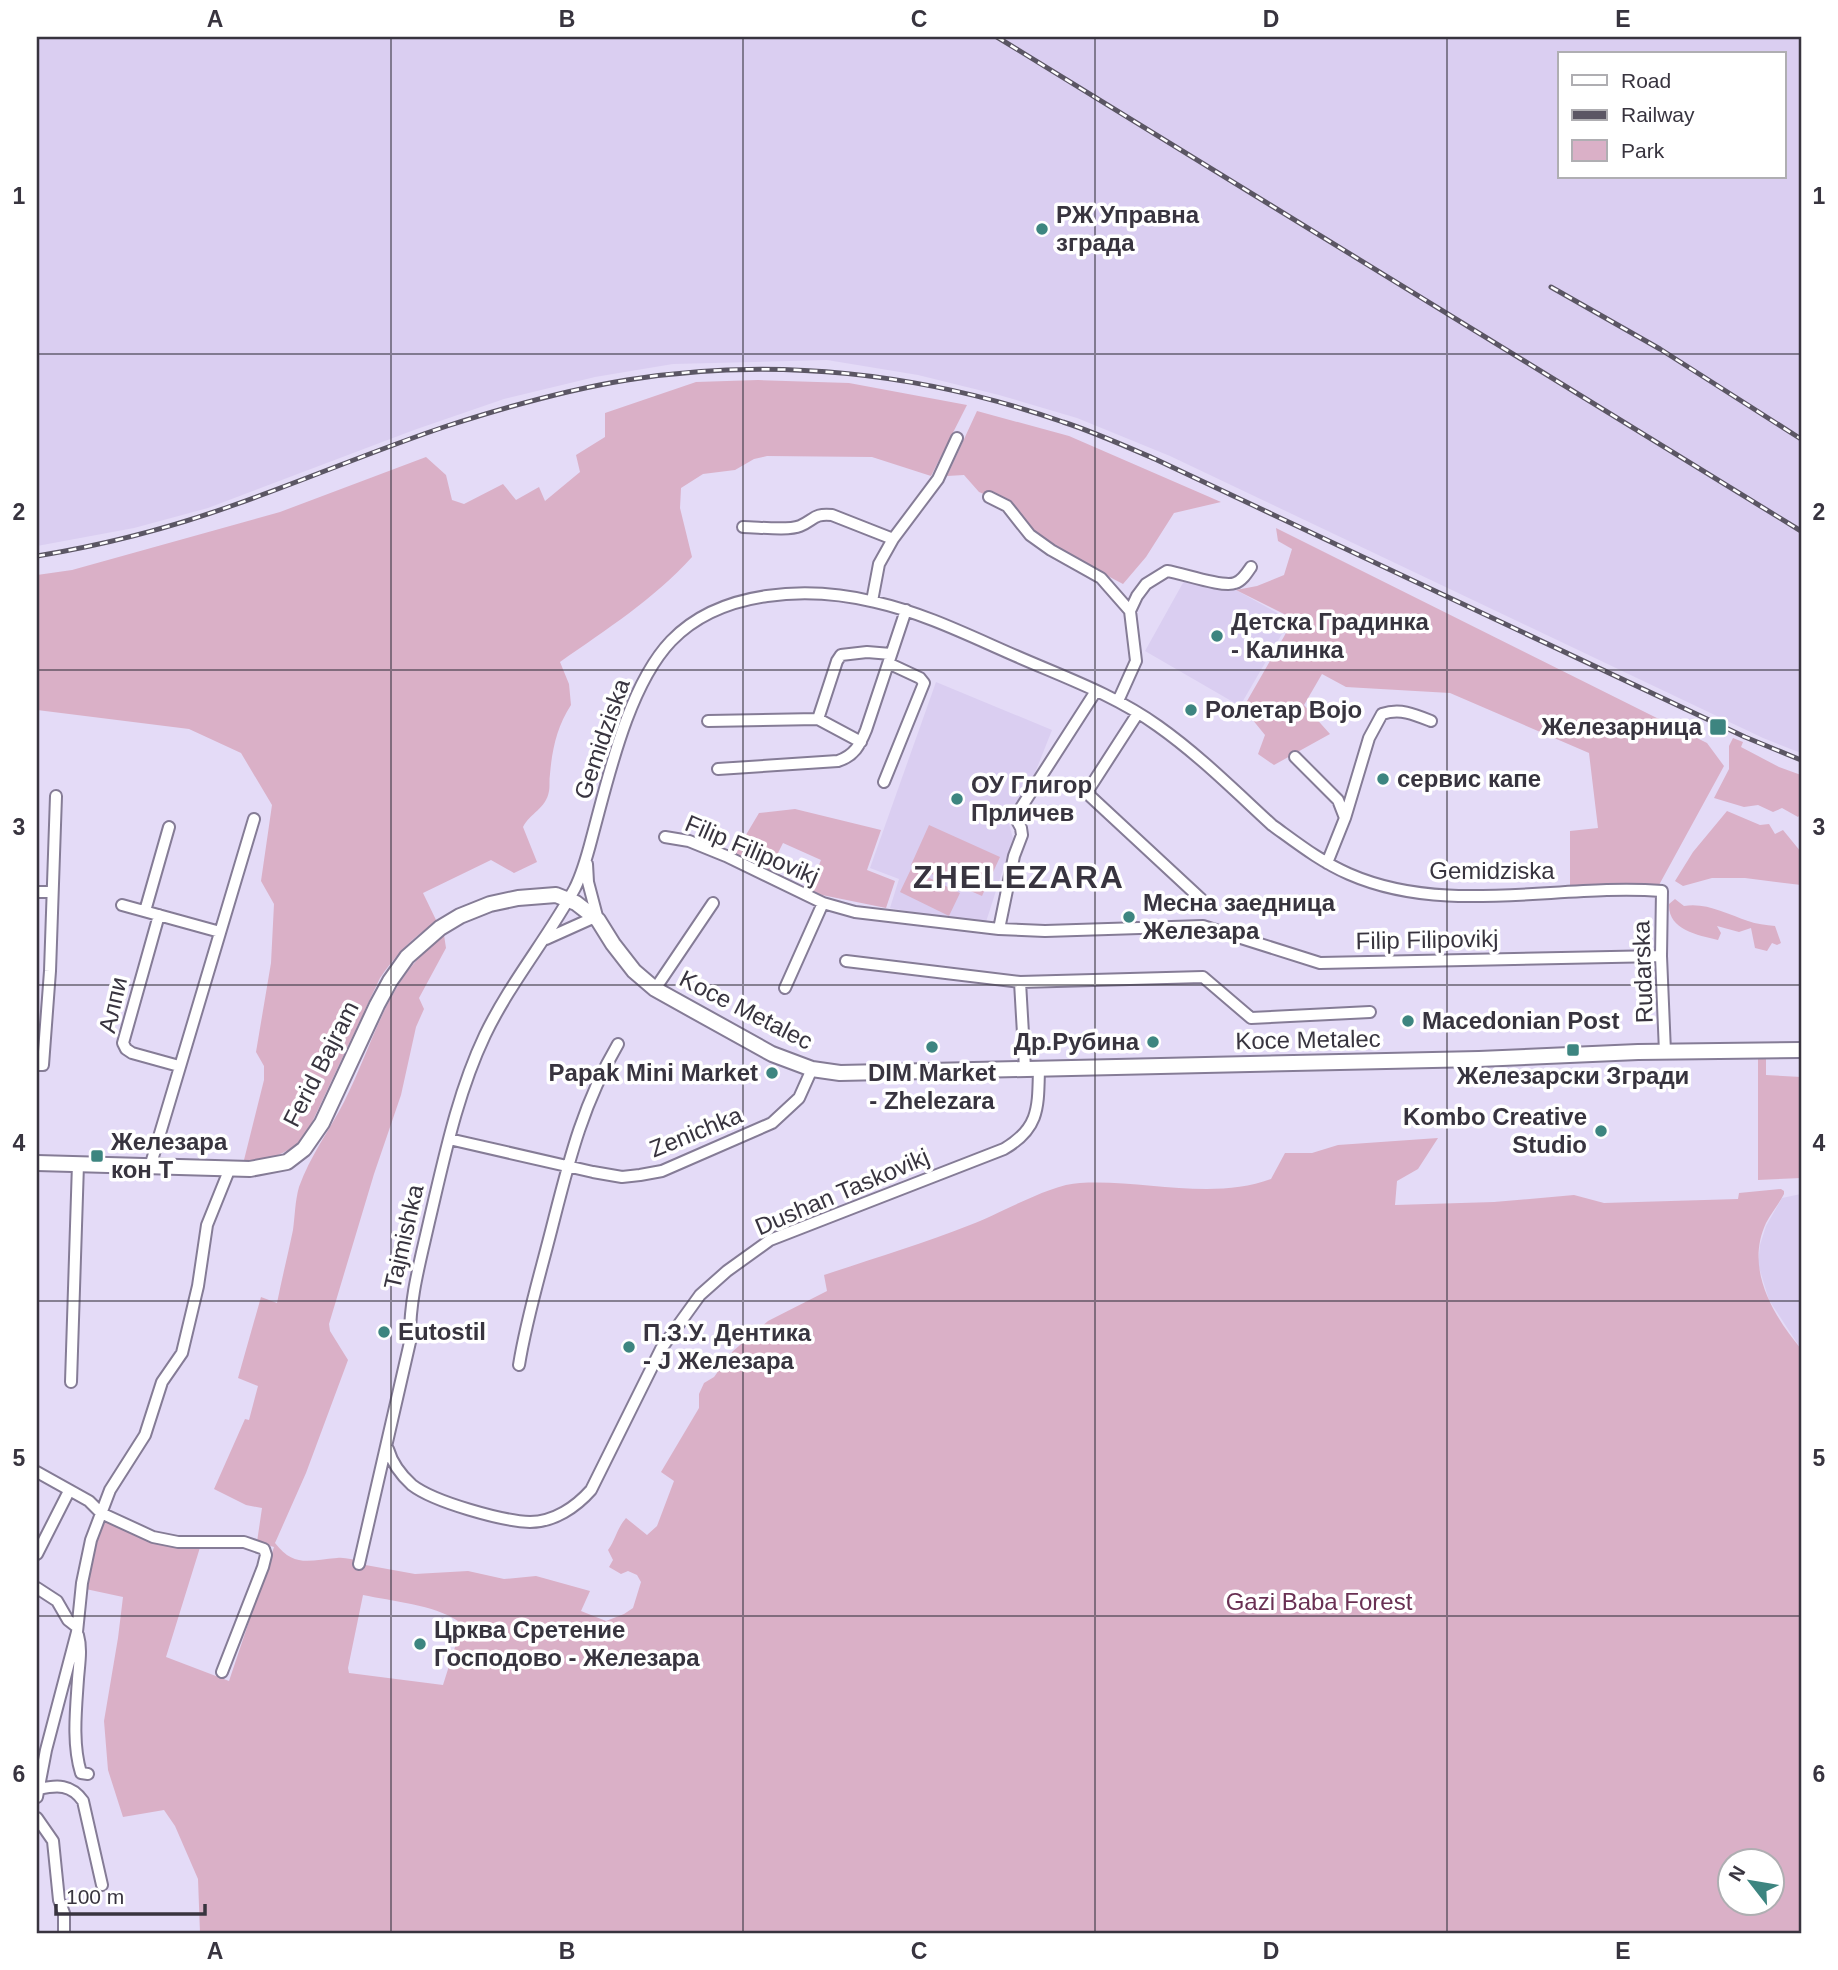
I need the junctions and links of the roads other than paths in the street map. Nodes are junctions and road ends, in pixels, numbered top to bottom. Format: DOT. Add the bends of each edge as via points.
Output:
graph roads {
  1 [pos="957,438"];
  2 [pos="989,498"];
  3 [pos="743,527"];
  4 [pos="893,539"];
  5 [pos="1251,567"];
  6 [pos="872,601"];
  7 [pos="906,610"];
  8 [pos="1130,611"];
  9 [pos="890,659"];
  10 [pos="1096,691"];
  11 [pos="1118,701"];
  12 [pos="1138,713"];
  13 [pos="818,719"];
  14 [pos="708,721"];
  15 [pos="1431,721"];
  16 [pos="861,742"];
  17 [pos="1295,757"];
  18 [pos="718,769"];
  19 [pos="884,782"];
  20 [pos="56,796"];
  21 [pos="1345,818"];
  22 [pos="254,819"];
  23 [pos="169,827"];
  24 [pos="665,837"];
  25 [pos="587,861"];
  26 [pos="1327,863"];
  27 [pos="1662,891"];
  28 [pos="37,892"];
  29 [pos="52,892"];
  30 [pos="568,899"];
  31 [pos="1201,899"];
  32 [pos="713,902"];
  33 [pos="823,903"];
  34 [pos="122,905"];
  35 [pos="145,911"];
  36 [pos="159,915"];
  37 [pos="597,919"];
  38 [pos="999,929"];
  39 [pos="220,932"];
  40 [pos="546,939"];
  41 [pos="1661,956"];
  42 [pos="846,961"];
  43 [pos="37,970"];
  44 [pos="50,971"];
  45 [pos="1020,982"];
  46 [pos="785,988"];
  47 [pos="655,989"];
  48 [pos="1370,1012"];
  49 [pos="618,1044"];
  50 [pos="1801,1050"];
  51 [pos="1665,1052"];
  52 [pos="37,1065"];
  53 [pos="179,1066"];
  54 [pos="1032,1068"];
  55 [pos="812,1069"];
  56 [pos="449,1139"];
  57 [pos="37,1163"];
  58 [pos="78,1164"];
  59 [pos="568,1165"];
  60 [pos="150,1167"];
  61 [pos="230,1168"];
  62 [pos="519,1365"];
  63 [pos="71,1382"];
  64 [pos="387,1447"];
  65 [pos="37,1472"];
  66 [pos="69,1491"];
  67 [pos="101,1513"];
  68 [pos="37,1554"];
  69 [pos="359,1564"];
  70 [pos="37,1588"];
  71 [pos="77,1630"];
  72 [pos="222,1672"];
  73 [pos="88,1774"];
  74 [pos="38,1793"];
  75 [pos="37,1818"];
  76 [pos="102,1885"];
  77 [pos="64,1933"];
  1 -- 4 [label="street" via="938,479"];
  2 -- 8 [label="street" via="1007,506 1030,535 1051,550 1101,578"];
  3 -- 4 [label="street" via="800,526 822,514"];
  4 -- 6 [label="street" via="879,564"];
  5 -- 8 [label="street" via="1235,584 1167,571 1146,584"];
  6 -- 7 [label="street, Gemidziska"];
  6 -- 25 [label="street, Gemidziska" via="816,594 744,600 702,617 671,641 636,696"];
  7 -- 9 [label="street"];
  7 -- 10 [label="street, Gemidziska"];
  8 -- 11 [label="street" via="1136,661"];
  9 -- 13 [label="street" via="867,652 841,655"];
  9 -- 16 [label="street"];
  9 -- 19 [label="street" via="924,683"];
  10 -- 11 [label="street, Gemidziska"];
  10 -- 38 [label="street" via="1015,817 1022,835"];
  11 -- 12 [label="street, Gemidziska"];
  12 -- 26 [label="street, Gemidziska" via="1272,825"];
  12 -- 31 [label="street" via="1089,789 1090,796"];
  13 -- 14 [label="street"];
  13 -- 16 [label="street"];
  15 -- 21 [label="street" via="1406,711 1382,714 1368,738"];
  16 -- 18 [label="street" via="850,756 838,761"];
  17 -- 21 [label="street" via="1338,800"];
  20 -- 29 [label="street"];
  21 -- 26 [label="street"];
  22 -- 39 [label="street"];
  23 -- 35 [label="street"];
  24 -- 33 [label="street, Filip Filipovikj" via="726,856"];
  25 -- 30 [label="street, Gemidziska"];
  25 -- 37 [label="street"];
  26 -- 27 [label="street, Gemidziska" via="1380,885 1449,896"];
  27 -- 41 [label="street, Rudarska"];
  28 -- 29 [label="street"];
  29 -- 44 [label="street"];
  30 -- 37 [label="street, Koce Metalec"];
  30 -- 40 [label="street, Tajmishka"];
  30 -- 61 [label="street, Ferid Bajram" via="556,895 489,904 440,928 407,957 390,981 334,1101 304,1149 279,1164"];
  32 -- 47 [label="street, Koce Metalec"];
  33 -- 38 [label="street, Filip Filipovikj" via="855,912"];
  33 -- 46 [label="street, Filip Filipovikj"];
  34 -- 35 [label="street"];
  35 -- 36 [label="street"];
  36 -- 39 [label="street"];
  36 -- 53 [label="street, Алпи" via="123,1044 132,1053"];
  37 -- 40 [label="street"];
  37 -- 47 [label="street, Koce Metalec" via="634,971"];
  38 -- 41 [label="street, Filip Filipovikj" via="1045,932 1203,926 1320,963"];
  39 -- 53 [label="street"];
  40 -- 56 [label="street, Tajmishka" via="485,1036"];
  41 -- 51 [label="street, Rudarska"];
  42 -- 45 [label="street, Koce Metalec"];
  43 -- 44 [label="street"];
  44 -- 52 [label="street" via="43,1065"];
  45 -- 48 [label="street, Koce Metalec" via="1203,977 1251,1018"];
  45 -- 54 [label="street"];
  47 -- 55 [label="street, Koce Metalec" via="746,1041"];
  49 -- 59 [label="street" via="583,1114"];
  50 -- 51 [label="street, Koce Metalec"];
  51 -- 54 [label="street, Koce Metalec"];
  53 -- 60 [label="street"];
  54 -- 55 [label="street, Koce Metalec" via="840,1073"];
  54 -- 64 [label="street, Dushan Taskovikj" via="1035,1116 1020,1140 770,1241 700,1295 661,1349 591,1490 566,1511 529,1522 444,1501 412,1484"];
  55 -- 59 [label="street, Zenichka" via="799,1098 772,1123 663,1171 622,1177"];
  56 -- 59 [label="street, Zenichka"];
  56 -- 64 [label="street, Tajmishka" via="410,1308 411,1342"];
  57 -- 58 [label="street, Ferid Bajram"];
  58 -- 60 [label="street, Ferid Bajram"];
  58 -- 63 [label="street"];
  59 -- 62 [label="street"];
  60 -- 61 [label="street, Ferid Bajram"];
  61 -- 67 [label="street" via="207,1225 184,1346 162,1382 145,1435"];
  64 -- 69 [label="street, Tajmishka"];
  65 -- 66 [label="street"];
  66 -- 67 [label="street"];
  66 -- 68 [label="street"];
  67 -- 71 [label="street" via="86,1564"];
  67 -- 72 [label="street" via="162,1540 244,1542 264,1549 263,1567"];
  70 -- 71 [label="street" via="57,1601"];
  71 -- 73 [label="street" via="77,1748 81,1773"];
  71 -- 74 [label="street"];
  74 -- 76 [label="street" via="65,1787 83,1801"];
  75 -- 77 [label="street" via="52,1841"];
}
